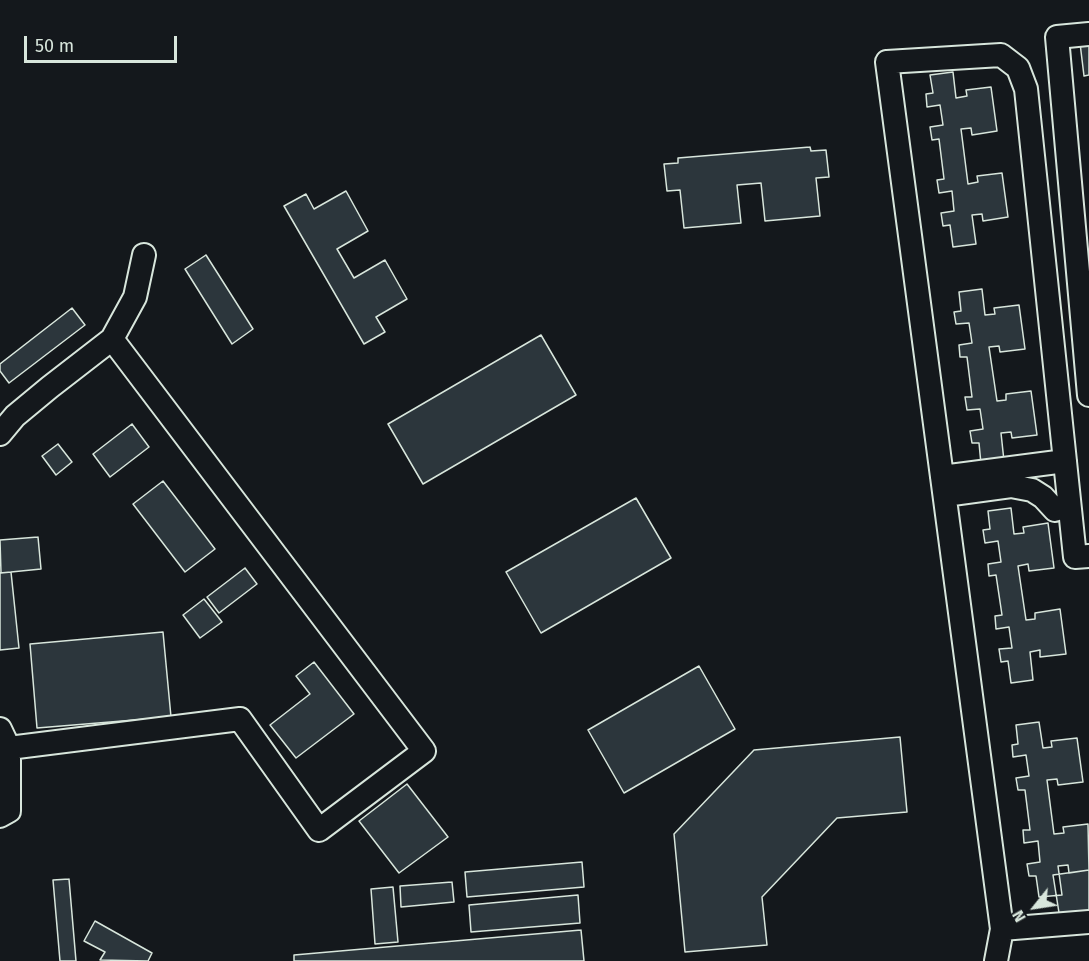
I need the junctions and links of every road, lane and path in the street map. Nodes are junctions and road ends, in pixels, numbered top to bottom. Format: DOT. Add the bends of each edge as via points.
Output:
graph roads {
  1 [pos="1089,34"];
  2 [pos="144,255"];
  3 [pos="112,339"];
  4 [pos="1089,395"];
  5 [pos="0,434"];
  6 [pos="1065,461"];
  7 [pos="944,486"];
  8 [pos="1055,510"];
  9 [pos="1089,556"];
  10 [pos="4,739"];
  11 [pos="0,816"];
  12 [pos="1089,922"];
  13 [pos="1002,929"];
  14 [pos="996,961"];
  1 -- 4 [label="lane" via="1057,37"];
  2 -- 3 [label="lane" via="135,297"];
  3 -- 5 [label="lane" via="32,401"];
  3 -- 10 [label="lane" via="424,751 319,830 240,719"];
  6 -- 7 [label="lane"];
  6 -- 7 [label="lane" via="1026,89 1018,68 1001,55 887,62"];
  6 -- 9 [label="lane" via="1075,557"];
  7 -- 8 [label="lane" via="1011,486 1032,490"];
  7 -- 13 [label="lane"];
  10 -- 11 [label="lane" via="9,811"];
  12 -- 13 [label="lane"];
  13 -- 14 [label="lane"];
}
